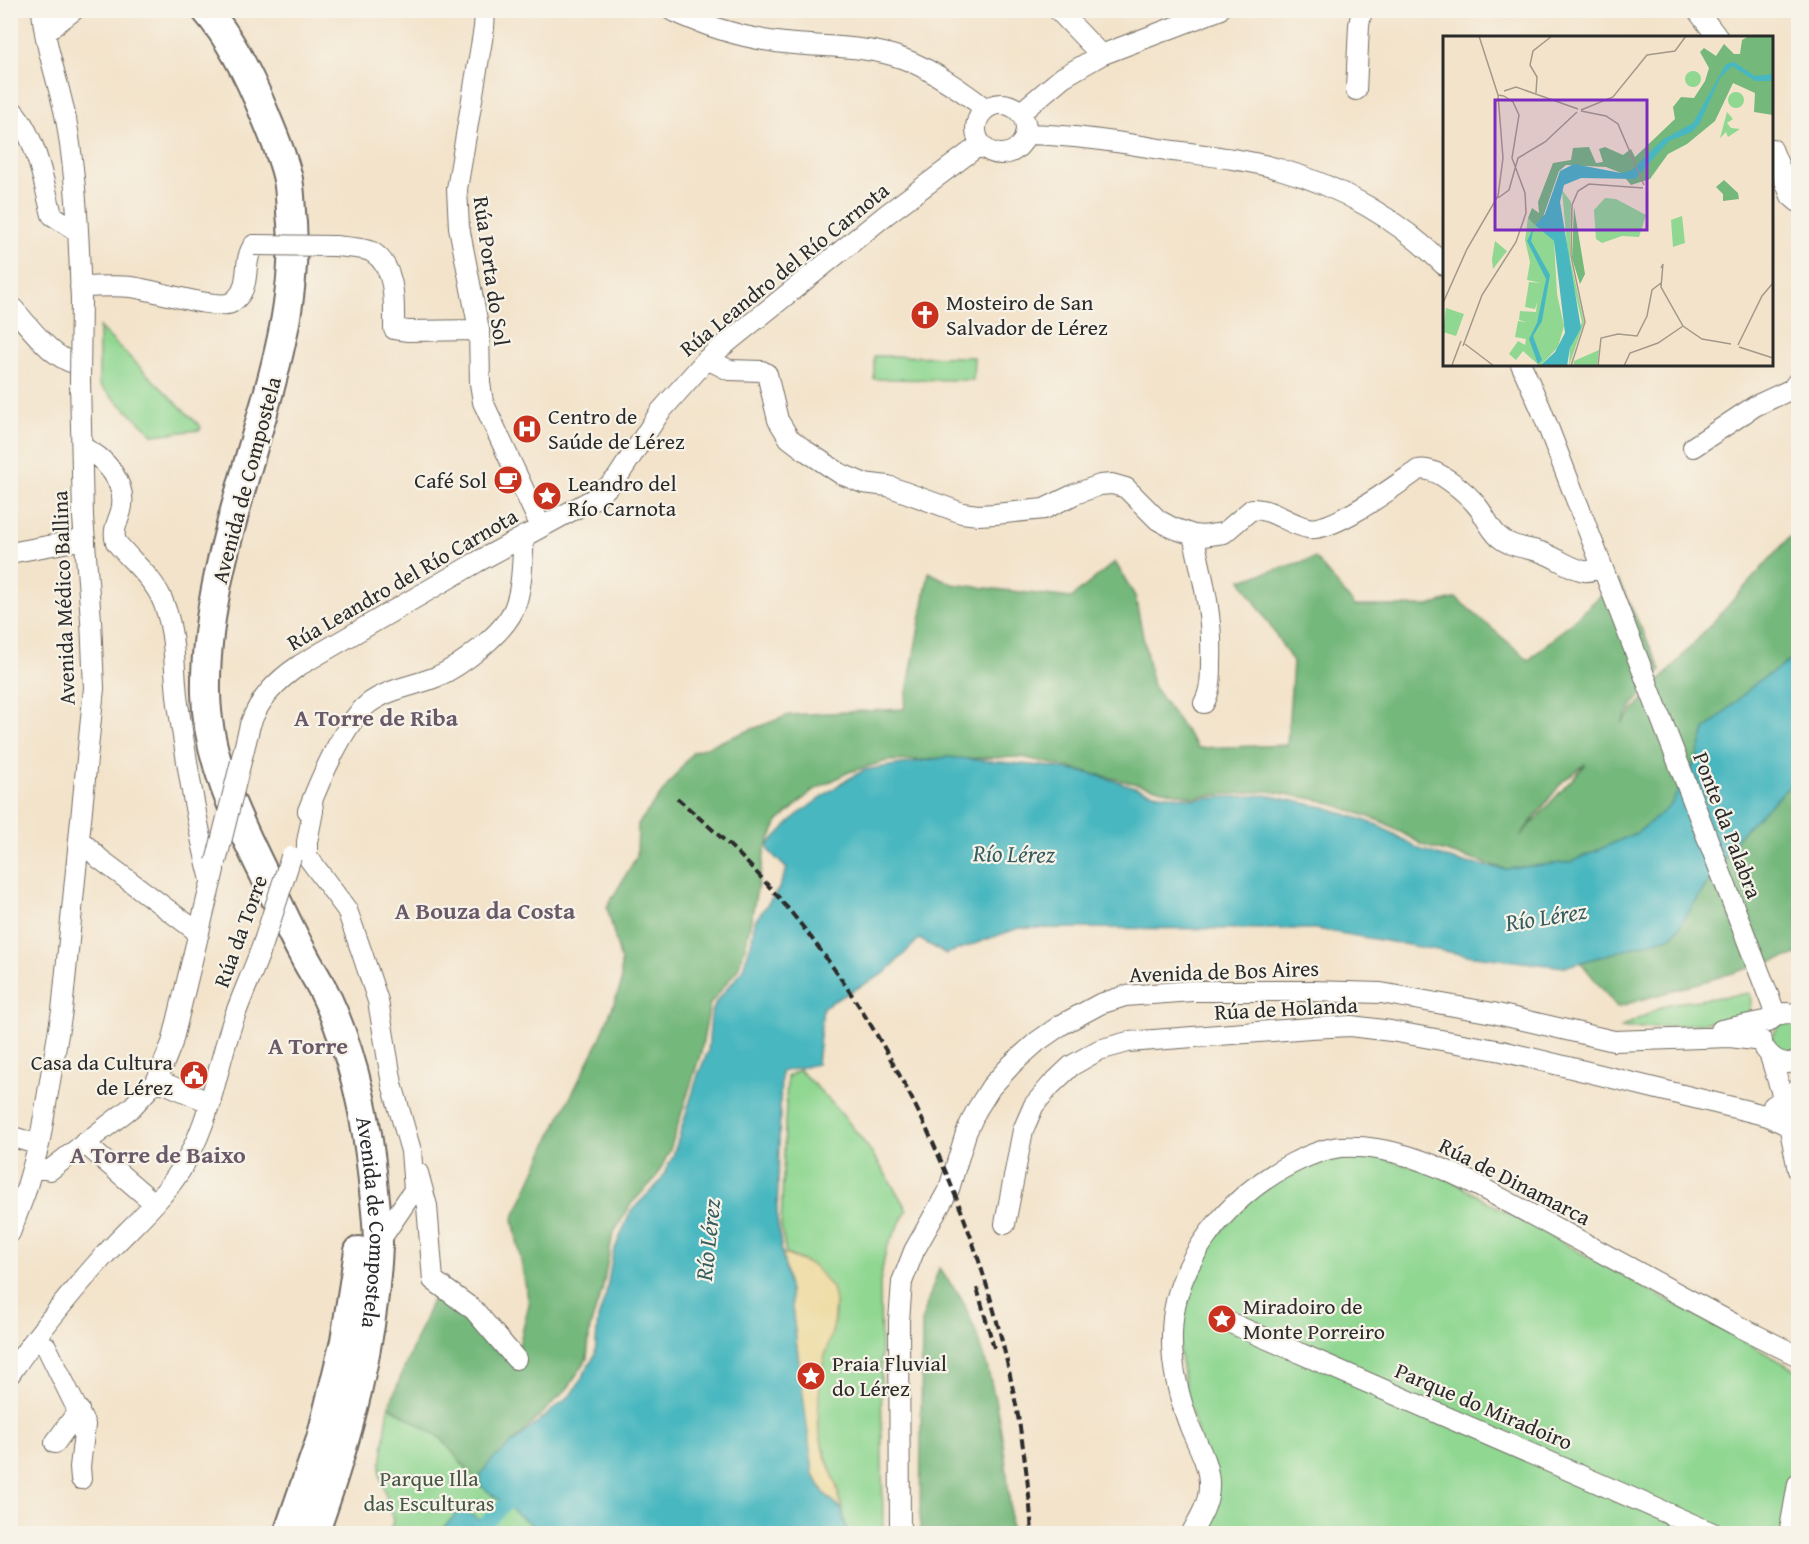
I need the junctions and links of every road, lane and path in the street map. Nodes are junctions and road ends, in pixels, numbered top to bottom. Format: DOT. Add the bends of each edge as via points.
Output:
graph roads {
  1 [pos="74,10"];
  2 [pos="206,10"];
  3 [pos="225,10"];
  4 [pos="485,10"];
  5 [pos="671,10"];
  6 [pos="1058,10"];
  7 [pos="1219,10"];
  8 [pos="1362,10"];
  9 [pos="1697,10"];
  10 [pos="47,20"];
  11 [pos="1716,36"];
  12 [pos="1101,55"];
  13 [pos="1356,90"];
  14 [pos="10,108"];
  15 [pos="986,109"];
  16 [pos="1020,113"];
  17 [pos="1025,134"];
  18 [pos="981,144"];
  19 [pos="1773,151"];
  20 [pos="288,178"];
  21 [pos="1798,202"];
  22 [pos="78,232"];
  23 [pos="1443,264"];
  24 [pos="80,293"];
  25 [pos="10,305"];
  26 [pos="479,330"];
  27 [pos="708,358"];
  28 [pos="1522,366"];
  29 [pos="80,372"];
  30 [pos="1798,381"];
  31 [pos="1693,447"];
  32 [pos="82,448"];
  33 [pos="533,532"];
  34 [pos="1193,535"];
  35 [pos="85,539"];
  36 [pos="10,553"];
  37 [pos="1601,567"];
  38 [pos="1204,703"];
  39 [pos="312,801"];
  40 [pos="80,840"];
  41 [pos="214,871"];
  42 [pos="199,933"];
  43 [pos="301,951"];
  44 [pos="1798,1015"];
  45 [pos="1772,1018"];
  46 [pos="1662,1041"];
  47 [pos="1766,1049"];
  48 [pos="1797,1063"];
  49 [pos="157,1080"];
  50 [pos="1787,1090"];
  51 [pos="211,1103"];
  52 [pos="1748,1111"];
  53 [pos="1789,1126"];
  54 [pos="10,1136"];
  55 [pos="84,1143"];
  56 [pos="39,1145"];
  57 [pos="33,1167"];
  58 [pos="412,1169"];
  59 [pos="1798,1170"];
  60 [pos="375,1196"];
  61 [pos="154,1203"];
  62 [pos="1005,1224"];
  63 [pos="10,1233"];
  64 [pos="378,1243"];
  65 [pos="1233,1324"];
  66 [pos="39,1345"];
  67 [pos="1798,1356"];
  68 [pos="516,1359"];
  69 [pos="10,1374"];
  70 [pos="80,1410"];
  71 [pos="56,1443"];
  72 [pos="81,1479"];
  73 [pos="1798,1484"];
  74 [pos="288,1533"];
  75 [pos="314,1533"];
  76 [pos="900,1533"];
  77 [pos="1191,1533"];
  78 [pos="1715,1533"];
  79 [pos="1789,1533"];
  1 -- 10 [label="street"];
  2 -- 20 [label="highway, Avenida de Compostela" via="254,87"];
  3 -- 20 [label="highway" via="245,40 265,83"];
  4 -- 26 [label="street, Rúa Porta do Sol" via="457,189 459,227"];
  5 -- 15 [label="street" via="735,34 776,42 877,51 904,59"];
  6 -- 12 [label="street"];
  7 -- 12 [label="street"];
  8 -- 13 [label="street"];
  9 -- 11 [label="street"];
  10 -- 22 [label="street, Avenida Médico Ballina" via="68,131"];
  12 -- 16 [label="street" via="1064,77"];
  14 -- 22 [label="street" via="18,115 38,157 52,215"];
  15 -- 16 [label="street" via="1000,104"];
  15 -- 18 [label="street" via="977,122"];
  16 -- 17 [label="street"];
  17 -- 18 [label="street" via="1017,148 1009,152 993,152"];
  17 -- 23 [label="street" via="1079,136 1280,169 1320,183 1397,224"];
  18 -- 27 [label="street, Rúa Leandro del Río Carnota"];
  19 -- 21 [label="street" via="1791,196"];
  20 -- 43 [label="highway, Avenida de Compostela" via="293,242 281,350 220,563 206,692 218,768 243,831"];
  22 -- 24 [label="street, Avenida Médico Ballina"];
  24 -- 26 [label="street, bridge" via="131,287 219,305 232,303 241,293 254,245 335,246 371,251 387,268 394,329"];
  24 -- 29 [label="street, Avenida Médico Ballina, bridge"];
  25 -- 29 [label="street" via="54,353"];
  26 -- 33 [label="street, Rúa Porta do Sol" via="483,402"];
  27 -- 33 [label="street, Rúa Leandro del Río Carnota" via="660,412 607,489"];
  27 -- 34 [label="street" via="729,370 767,374 778,420 789,438 832,468 863,483 888,486 962,513 978,515 1044,508 1100,485 1112,484 1126,488 1158,520"];
  28 -- 37 [label="street, Ponte da Palabra"];
  29 -- 32 [label="street, Avenida Médico Ballina"];
  30 -- 31 [label="street" via="1792,389 1755,406"];
  32 -- 35 [label="street, Avenida Médico Ballina"];
  32 -- 41 [label="street" via="97,454 114,475 123,497 115,526 116,542 152,582 166,610 204,852"];
  33 -- 39 [label="street, Rúa da Torre" via="509,617 473,653 448,670 376,698 360,711"];
  33 -- 41 [label="street, Rúa Leandro del Río Carnota, bridge" via="286,674 267,693 250,725"];
  34 -- 37 [label="street" via="1224,533 1252,509 1281,516 1302,527 1321,528 1424,469 1470,497 1490,529 1510,546 1542,552 1582,571"];
  34 -- 38 [label="street" via="1209,602 1212,642 1211,676"];
  35 -- 36 [label="street"];
  35 -- 40 [label="street, Avenida Médico Ballina" via="94,688"];
  37 -- 45 [label="street, Ponte da Palabra" via="1764,983"];
  39 -- 51 [label="street, Rúa da Torre, bridge" via="229,1031"];
  39 -- 58 [label="street" via="308,856 347,910 378,1001"];
  40 -- 42 [label="street"];
  40 -- 56 [label="street, Avenida Médico Ballina" via="62,1011"];
  41 -- 42 [label="street, Rúa Leandro del Río Carnota"];
  42 -- 49 [label="street, Rúa Leandro del Río Carnota" via="172,1042"];
  43 -- 60 [label="highway, Avenida de Compostela" via="326,996 362,1102"];
  43 -- 74 [label="highway, Avenida de Compostela" via="349,1105 360,1188 360,1244 345,1341 321,1438"];
  44 -- 45 [label="street, Avenida de Bos Aires" via="1789,1012"];
  45 -- 46 [label="street, Avenida de Bos Aires"];
  45 -- 47 [label="street" via="1765,1027"];
  46 -- 47 [label="street, Avenida de Bos Aires" via="1730,1037"];
  46 -- 76 [label="street, Avenida de Bos Aires" via="1614,1041 1493,1013 1381,993 1311,991 1192,991 1125,996 1100,1004 1061,1025 1012,1064 975,1111 949,1189 914,1251 902,1282"];
  47 -- 48 [label="street, Avenida de Bos Aires" via="1781,1063"];
  47 -- 50 [label="street"];
  48 -- 50 [label="street"];
  49 -- 51 [label="street"];
  49 -- 55 [label="street, Rúa Leandro del Río Carnota" via="137,1103"];
  50 -- 52 [label="street, Rúa de Holanda" via="1764,1110"];
  50 -- 53 [label="street"];
  51 -- 61 [label="street, Rúa da Torre" via="190,1153"];
  52 -- 53 [label="street, Rúa de Holanda"];
  52 -- 62 [label="street, Rúa de Holanda" via="1502,1051 1351,1026 1128,1042 1099,1050 1071,1066 1034,1106 1023,1130"];
  53 -- 59 [label="street"];
  54 -- 56 [label="street"];
  55 -- 57 [label="street, Rúa Leandro del Río Carnota" via="50,1170"];
  55 -- 61 [label="street"];
  56 -- 57 [label="street, Avenida Médico Ballina"];
  57 -- 63 [label="street, Avenida Médico Ballina"];
  58 -- 60 [label="street" via="406,1188 396,1199"];
  58 -- 64 [label="street" via="412,1195"];
  58 -- 68 [label="street" via="420,1176 424,1189 434,1280 474,1310"];
  60 -- 64 [label="highway, Avenida de Compostela"];
  61 -- 66 [label="street, Rúa da Torre" via="59,1310"];
  64 -- 75 [label="highway, Avenida de Compostela" via="367,1344 344,1443"];
  65 -- 78 [label="street, Parque do Miradoiro"];
  66 -- 69 [label="street, Rúa da Torre"];
  66 -- 70 [label="street"];
  67 -- 77 [label="street, Rúa de Dinamarca" via="1434,1164 1371,1149 1339,1147 1311,1154 1276,1172 1237,1200 1202,1243 1173,1310 1177,1388 1209,1474 1204,1509"];
  70 -- 71 [label="street"];
  70 -- 72 [label="street" via="85,1425"];
  73 -- 79 [label="street"];
}
